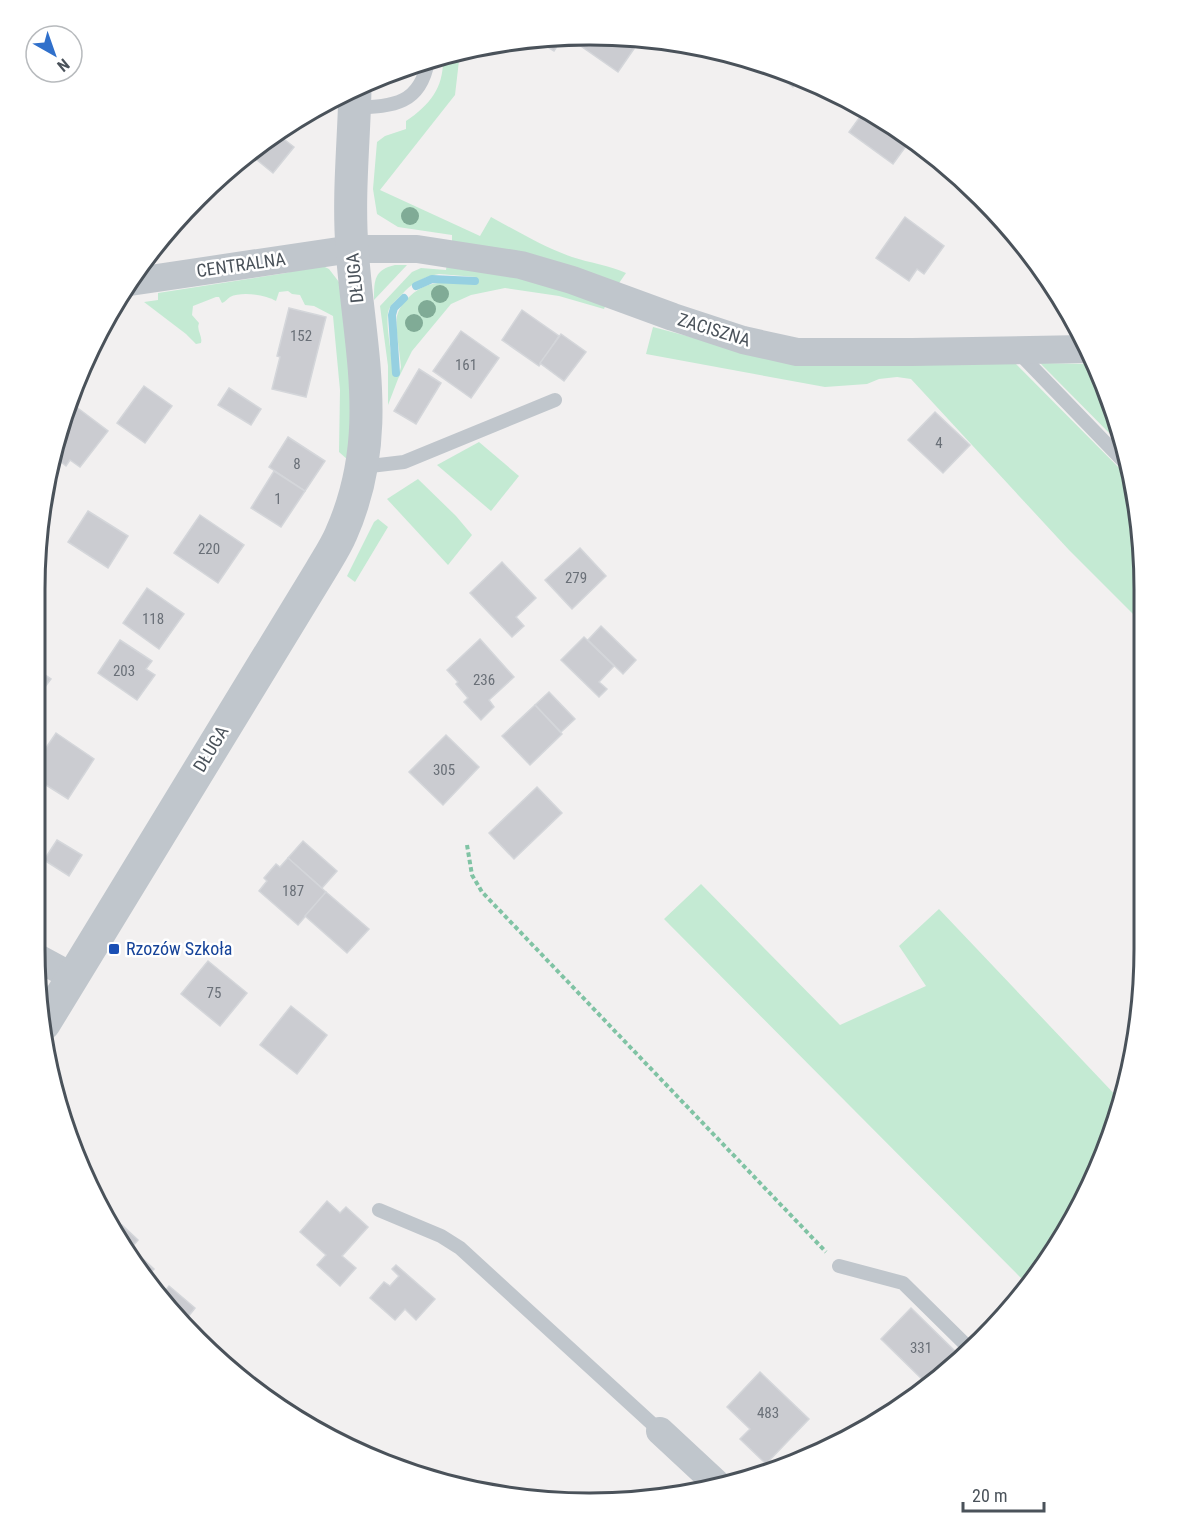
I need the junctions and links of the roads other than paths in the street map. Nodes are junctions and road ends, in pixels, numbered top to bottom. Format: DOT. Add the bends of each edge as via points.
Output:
graph roads {
  1 [pos="426,70"];
  2 [pos="355,98"];
  3 [pos="352,249"];
  4 [pos="142,280"];
  5 [pos="1078,348"];
  6 [pos="1017,351"];
  7 [pos="555,400"];
  8 [pos="1116,454"];
  9 [pos="362,467"];
  10 [pos="45,962"];
  11 [pos="73,977"];
  12 [pos="49,1014"];
  13 [pos="379,1210"];
  14 [pos="839,1266"];
  15 [pos="965,1344"];
  16 [pos="660,1431"];
  17 [pos="712,1479"];
  1 -- 2 [label="lane" via="416,93 399,102 384,106"];
  2 -- 3 [label="street, DŁUGA"];
  3 -- 4 [label="street, CENTRALNA"];
  3 -- 6 [label="street, ZACISZNA" via="417,249 521,266 743,340 796,352"];
  3 -- 9 [label="street, DŁUGA" via="368,413"];
  5 -- 6 [label="street, ZACISZNA"];
  6 -- 8 [label="lane"];
  7 -- 9 [label="lane" via="404,462"];
  9 -- 11 [label="street, DŁUGA" via="341,534 321,570"];
  10 -- 11 [label="street"];
  11 -- 12 [label="street, DŁUGA"];
  13 -- 16 [label="lane" via="460,1248"];
  14 -- 15 [label="lane" via="903,1283"];
  16 -- 17 [label="street"];
}
